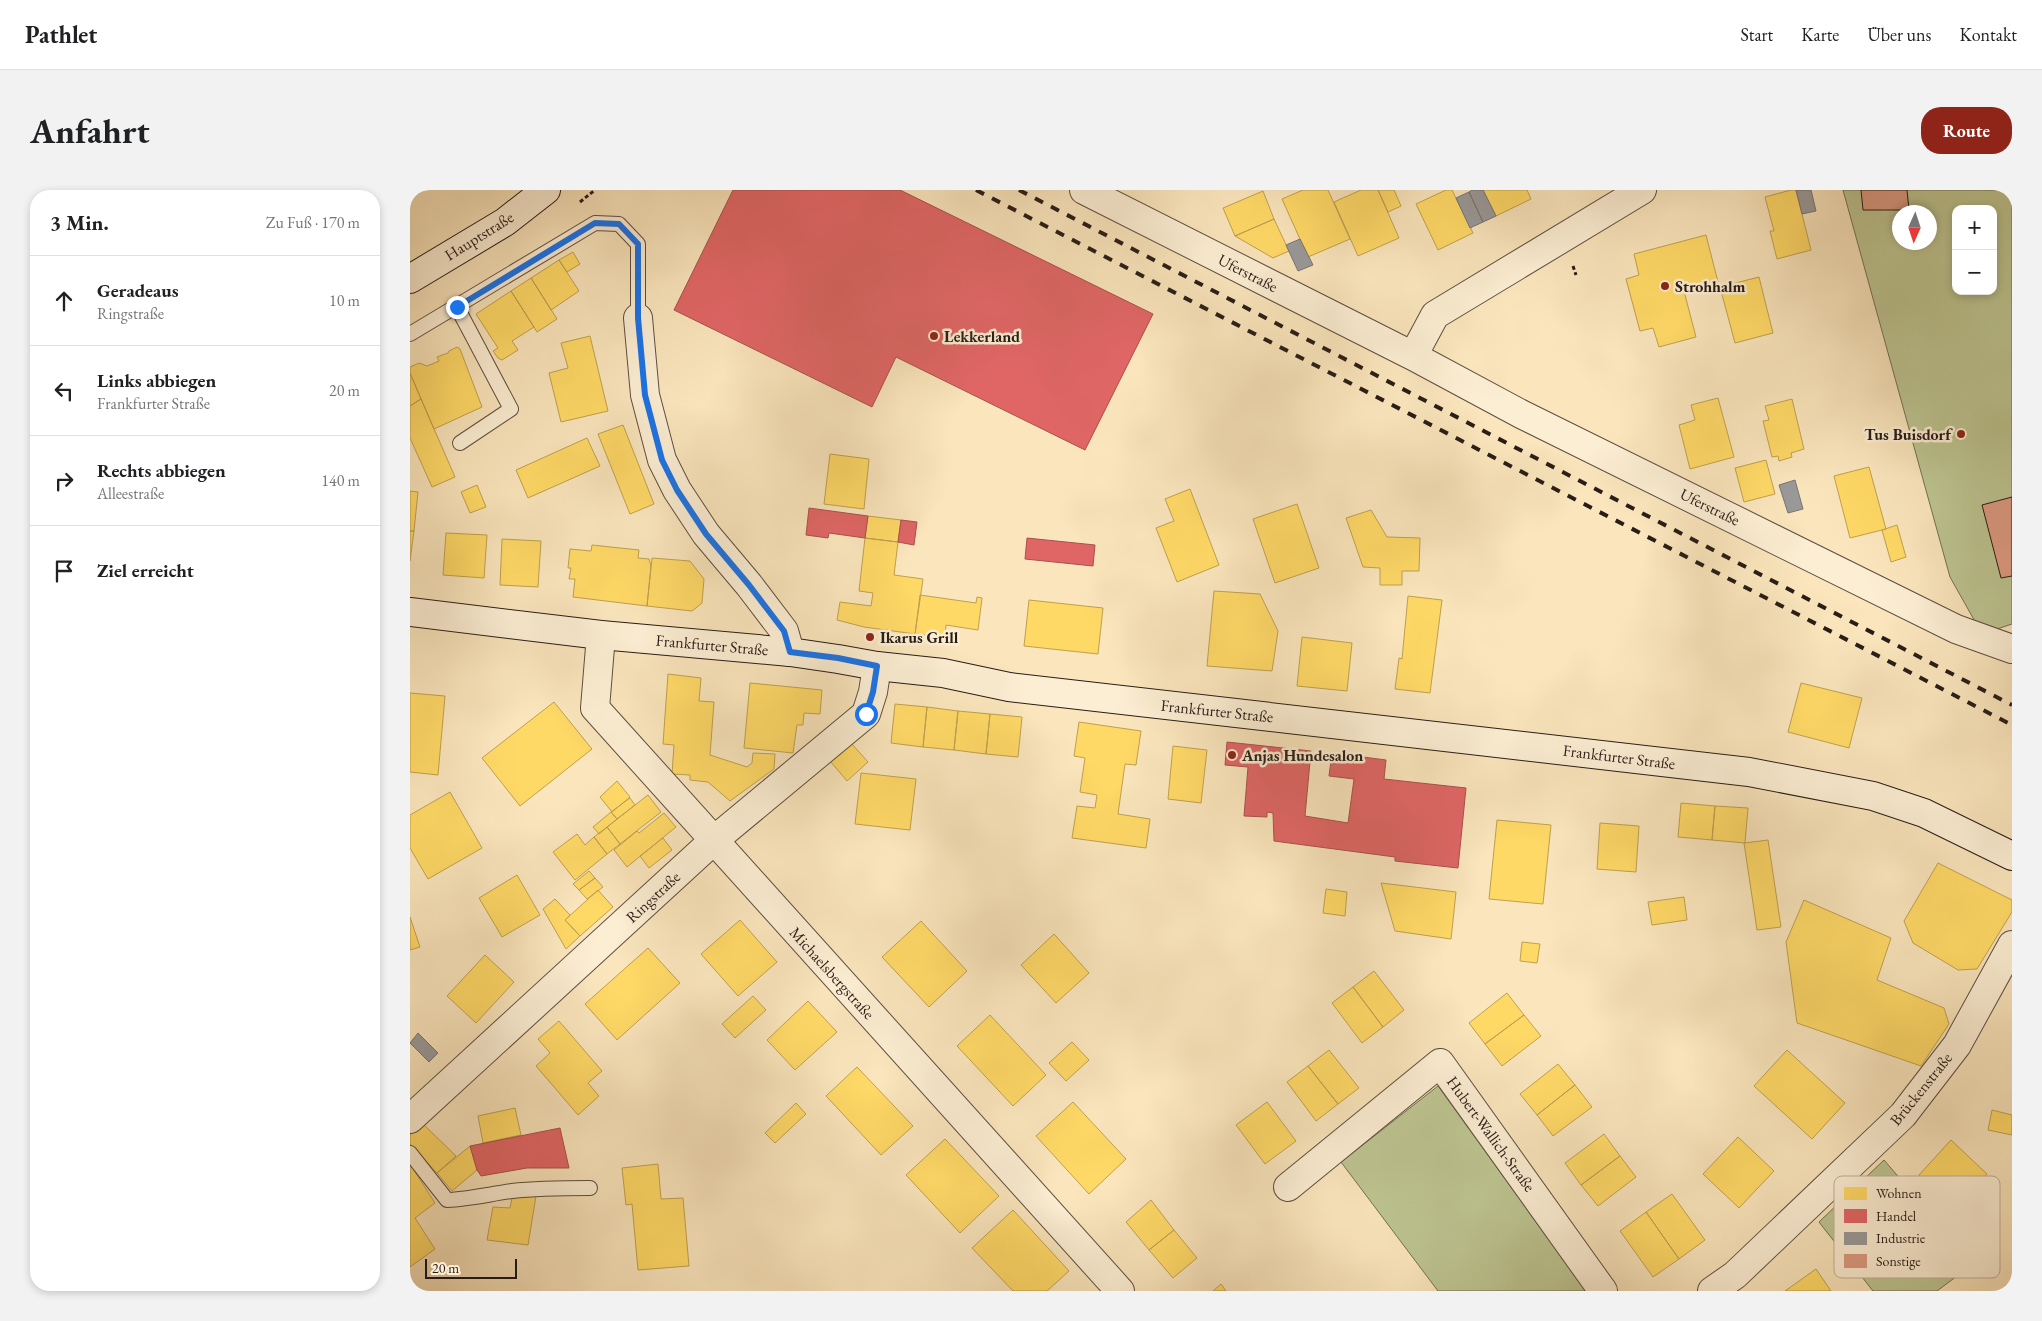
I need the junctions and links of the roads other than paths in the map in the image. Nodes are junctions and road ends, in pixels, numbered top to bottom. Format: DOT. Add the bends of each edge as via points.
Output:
graph roads {
  1 [pos="546,190"];
  2 [pos="1084,190"];
  3 [pos="1642,190"];
  4 [pos="410,279"];
  5 [pos="457,307"];
  6 [pos="638,318"];
  7 [pos="410,334"];
  8 [pos="1413,356"];
  9 [pos="460,443"];
  10 [pos="410,612"];
  11 [pos="601,635"];
  12 [pos="2012,649"];
  13 [pos="790,652"];
  14 [pos="877,666"];
  15 [pos="713,841"];
  16 [pos="2012,856"];
  17 [pos="2012,945"];
  18 [pos="410,1120"];
  19 [pos="410,1153"];
  20 [pos="1839,1176"];
  21 [pos="1834,1181"];
  22 [pos="1288,1187"];
  23 [pos="590,1188"];
  24 [pos="1120,1291"];
  25 [pos="1603,1291"];
  26 [pos="1712,1291"];
  1 -- 4 [label="street, Hauptstraße" via="505,222"];
  2 -- 8 [label="street, Uferstraße"];
  3 -- 8 [label="street" via="1435,315"];
  5 -- 6 [label="lane" via="595,223 619,224 638,244"];
  5 -- 7 [label="lane"];
  5 -- 9 [label="lane" via="511,409"];
  6 -- 13 [label="street" via="645,395 662,460 706,534 784,631"];
  8 -- 12 [label="street, Uferstraße" via="1521,414 1956,629"];
  10 -- 11 [label="street, Frankfurter Straße"];
  11 -- 13 [label="street, Frankfurter Straße"];
  11 -- 15 [label="street, Michaelsbergstraße" via="595,708"];
  13 -- 14 [label="street, Frankfurter Straße"];
  14 -- 15 [label="street, Ringstraße" via="866,714"];
  14 -- 16 [label="street, Frankfurter Straße" via="943,673 1008,687 1749,772 1873,796 1924,813"];
  15 -- 18 [label="street, Ringstraße"];
  15 -- 24 [label="street, Michaelsbergstraße"];
  17 -- 20 [label="street, Brückenstraße" via="1957,1045 1904,1115"];
  19 -- 23 [label="lane" via="447,1200 511,1191"];
  21 -- 26 [label="street, Brückenstraße" via="1734,1275"];
  22 -- 25 [label="street, Hubert-Wallich-Straße" via="1440,1063"];
}
